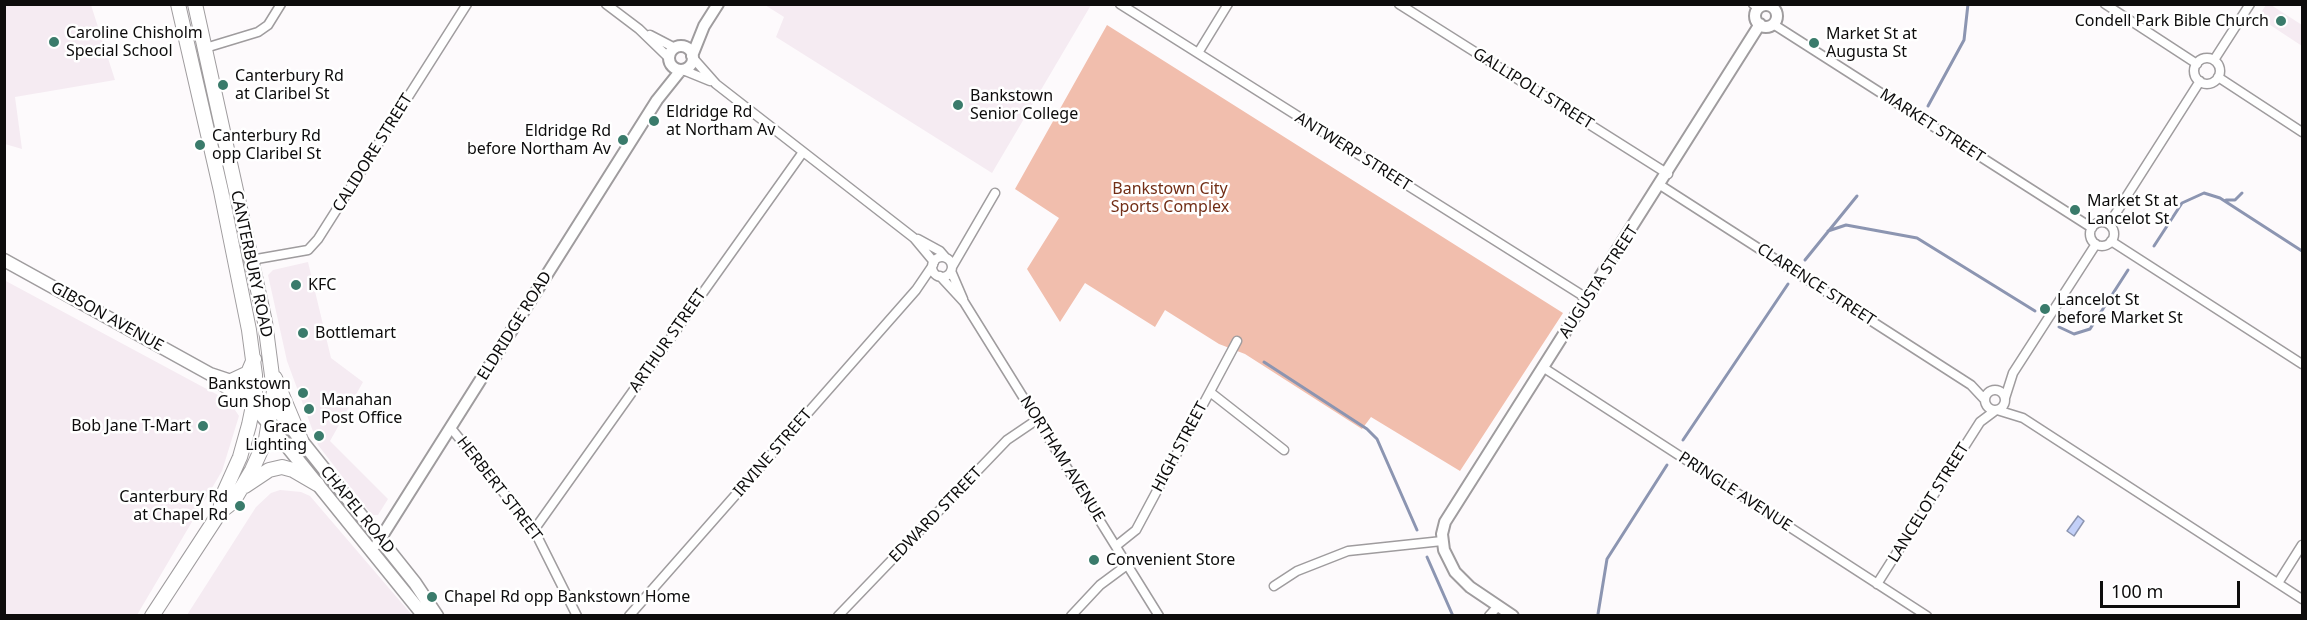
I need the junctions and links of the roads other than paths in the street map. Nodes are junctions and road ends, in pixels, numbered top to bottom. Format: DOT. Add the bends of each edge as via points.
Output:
graph roads {
  1 [pos="178,4"];
  2 [pos="195,4"];
  3 [pos="281,4"];
  4 [pos="467,4"];
  5 [pos="606,4"];
  6 [pos="718,4"];
  7 [pos="1120,4"];
  8 [pos="1228,4"];
  9 [pos="1399,4"];
  10 [pos="2105,4"];
  11 [pos="2250,4"];
  12 [pos="1772,5"];
  13 [pos="1756,6"];
  14 [pos="1760,24"];
  15 [pos="1773,24"];
  16 [pos="704,26"];
  17 [pos="639,29"];
  18 [pos="678,47"];
  19 [pos="204,48"];
  20 [pos="187,52"];
  21 [pos="1198,53"];
  22 [pos="692,57"];
  23 [pos="2214,60"];
  24 [pos="670,61"];
  25 [pos="2197,64"];
  26 [pos="682,70"];
  27 [pos="2218,77"];
  28 [pos="2200,81"];
  29 [pos="716,84"];
  30 [pos="657,100"];
  31 [pos="2302,132"];
  32 [pos="802,152"];
  33 [pos="1668,174"];
  34 [pos="1660,185"];
  35 [pos="995,192"];
  36 [pos="2109,224"];
  37 [pos="2092,228"];
  38 [pos="914,238"];
  39 [pos="2111,241"];
  40 [pos="2096,244"];
  41 [pos="4,260"];
  42 [pos="250,260"];
  43 [pos="933,263"];
  44 [pos="949,264"];
  45 [pos="939,276"];
  46 [pos="916,290"];
  47 [pos="1588,299"];
  48 [pos="964,302"];
  49 [pos="1237,341"];
  50 [pos="254,358"];
  51 [pos="2302,364"];
  52 [pos="1544,368"];
  53 [pos="2013,373"];
  54 [pos="210,374"];
  55 [pos="272,374"];
  56 [pos="231,381"];
  57 [pos="1971,385"];
  58 [pos="1993,390"];
  59 [pos="1210,392"];
  60 [pos="2005,399"];
  61 [pos="254,401"];
  62 [pos="1985,401"];
  63 [pos="272,408"];
  64 [pos="1996,410"];
  65 [pos="2023,418"];
  66 [pos="1038,419"];
  67 [pos="1980,422"];
  68 [pos="269,424"];
  69 [pos="450,427"];
  70 [pos="302,441"];
  71 [pos="1284,450"];
  72 [pos="317,484"];
  73 [pos="241,489"];
  74 [pos="220,512"];
  75 [pos="534,530"];
  76 [pos="1442,541"];
  77 [pos="375,545"];
  78 [pos="2302,545"];
  79 [pos="1116,546"];
  80 [pos="1128,565"];
  81 [pos="2278,583"];
  82 [pos="1877,584"];
  83 [pos="1274,586"];
  84 [pos="2302,599"];
  85 [pos="1498,606"];
  86 [pos="152,615"];
  87 [pos="424,615"];
  88 [pos="436,615"];
  89 [pos="577,615"];
  90 [pos="629,615"];
  91 [pos="838,615"];
  92 [pos="1071,615"];
  93 [pos="1159,615"];
  94 [pos="1489,615"];
  95 [pos="1514,615"];
  96 [pos="1927,615"];
  1 -- 20 [label="highway, CANTERBURY ROAD"];
  2 -- 19 [label="highway, CANTERBURY ROAD"];
  3 -- 19 [label="street" via="258,32"];
  4 -- 42 [label="street, CALIDORE STREET" via="318,239 308,250"];
  5 -- 17 [label="street"];
  6 -- 16 [label="street"];
  7 -- 21 [label="street, ANTWERP STREET"];
  8 -- 21 [label="street"];
  9 -- 33 [label="street, GALLIPOLI STREET"];
  10 -- 25 [label="street"];
  11 -- 23 [label="street"];
  12 -- 13 [label="street"];
  12 -- 15 [label="street" via="1777,16"];
  13 -- 14 [label="street"];
  14 -- 15 [label="street"];
  14 -- 33 [label="street, AUGUSTA STREET"];
  15 -- 37 [label="street, MARKET STREET"];
  16 -- 18 [label="street"];
  16 -- 22 [label="street"];
  17 -- 18 [label="street"];
  17 -- 24 [label="street"];
  18 -- 22 [label="street" via="688,49"];
  18 -- 24 [label="street"];
  19 -- 20 [label="street"];
  19 -- 42 [label="highway, CANTERBURY ROAD"];
  20 -- 50 [label="highway, CANTERBURY ROAD" via="221,191"];
  21 -- 47 [label="street, ANTWERP STREET"];
  22 -- 26 [label="street" via="690,66"];
  22 -- 29 [label="street"];
  23 -- 25 [label="street" via="2207,58"];
  23 -- 27 [label="street" via="2220,70"];
  24 -- 26 [label="street"];
  24 -- 30 [label="street, ELDRIDGE ROAD"];
  25 -- 28 [label="street"];
  26 -- 29 [label="street"];
  26 -- 30 [label="street, ELDRIDGE ROAD"];
  27 -- 28 [label="street" via="2208,83"];
  27 -- 31 [label="street"];
  28 -- 36 [label="street"];
  29 -- 32 [label="street"];
  30 -- 69 [label="street, ELDRIDGE ROAD"];
  32 -- 38 [label="street"];
  32 -- 75 [label="street, ARTHUR STREET"];
  33 -- 34 [label="street, AUGUSTA STREET"];
  34 -- 47 [label="street, AUGUSTA STREET"];
  34 -- 57 [label="street, CLARENCE STREET"];
  35 -- 44 [label="street"];
  36 -- 37 [label="street" via="2101,222"];
  36 -- 39 [label="street" via="2114,232"];
  37 -- 40 [label="street" via="2090,236"];
  38 -- 43 [label="street"];
  38 -- 44 [label="street" via="940,251"];
  39 -- 40 [label="street"];
  39 -- 51 [label="street"];
  40 -- 53 [label="street"];
  41 -- 54 [label="main road, GIBSON AVENUE"];
  42 -- 55 [label="highway, CANTERBURY ROAD"];
  43 -- 44 [label="street" via="939,258"];
  43 -- 45 [label="street" via="933,271"];
  43 -- 46 [label="street, IRVINE STREET"];
  44 -- 45 [label="street" via="945,276"];
  44 -- 48 [label="street, NORTHAM AVENUE"];
  45 -- 46 [label="street, IRVINE STREET"];
  45 -- 48 [label="street, NORTHAM AVENUE"];
  46 -- 90 [label="street, IRVINE STREET"];
  47 -- 52 [label="street, AUGUSTA STREET"];
  48 -- 66 [label="street, NORTHAM AVENUE"];
  49 -- 59 [label="street, HIGH STREET"];
  50 -- 56 [label="highway" via="248,373"];
  50 -- 61 [label="highway, CANTERBURY ROAD"];
  52 -- 76 [label="street, AUGUSTA STREET" via="1448,518"];
  52 -- 82 [label="street, PRINGLE AVENUE"];
  53 -- 58 [label="street"];
  53 -- 60 [label="street"];
  54 -- 56 [label="main road, GIBSON AVENUE"];
  54 -- 61 [label="main road, GIBSON AVENUE"];
  55 -- 63 [label="highway, CANTERBURY ROAD"];
  55 -- 70 [label="highway"];
  56 -- 61 [label="main road, GIBSON AVENUE"];
  57 -- 58 [label="street, CLARENCE STREET"];
  57 -- 62 [label="street, CLARENCE STREET"];
  58 -- 60 [label="street" via="2001,391"];
  58 -- 62 [label="street"];
  59 -- 71 [label="street"];
  59 -- 79 [label="street, HIGH STREET" via="1136,530"];
  60 -- 64 [label="street"];
  60 -- 65 [label="street"];
  61 -- 63 [label="main road, GIBSON AVENUE"];
  61 -- 68 [label="main road, GIBSON AVENUE"];
  61 -- 74 [label="highway, CANTERBURY ROAD" via="240,457 222,497"];
  62 -- 64 [label="street"];
  62 -- 67 [label="street, LANCELOT STREET"];
  63 -- 68 [label="highway, CANTERBURY ROAD"];
  63 -- 70 [label="main road, CHAPEL ROAD"];
  64 -- 65 [label="street"];
  64 -- 67 [label="street, LANCELOT STREET"];
  65 -- 81 [label="street"];
  66 -- 79 [label="street, NORTHAM AVENUE"];
  66 -- 91 [label="street, EDWARD STREET" via="1007,440"];
  67 -- 82 [label="street, LANCELOT STREET"];
  68 -- 72 [label="main road, CHAPEL ROAD"];
  68 -- 73 [label="highway, CANTERBURY ROAD" via="259,456"];
  69 -- 75 [label="street, HERBERT STREET"];
  69 -- 77 [label="street, ELDRIDGE ROAD"];
  70 -- 77 [label="main road, CHAPEL ROAD"];
  72 -- 73 [label="highway" via="282,467 262,474"];
  72 -- 77 [label="main road, CHAPEL ROAD"];
  73 -- 74 [label="highway, CANTERBURY ROAD"];
  74 -- 86 [label="highway, CANTERBURY ROAD"];
  75 -- 89 [label="street, HERBERT STREET"];
  76 -- 83 [label="street" via="1348,551 1297,571"];
  76 -- 85 [label="street" via="1446,557 1459,577"];
  77 -- 87 [label="main road, CHAPEL ROAD"];
  77 -- 88 [label="main road, CHAPEL ROAD" via="415,583"];
  78 -- 81 [label="street"];
  79 -- 80 [label="street, NORTHAM AVENUE"];
  80 -- 92 [label="street" via="1100,585"];
  80 -- 93 [label="street, NORTHAM AVENUE"];
  81 -- 84 [label="street"];
  82 -- 96 [label="street, PRINGLE AVENUE"];
  85 -- 94 [label="street"];
  85 -- 95 [label="street"];
}
